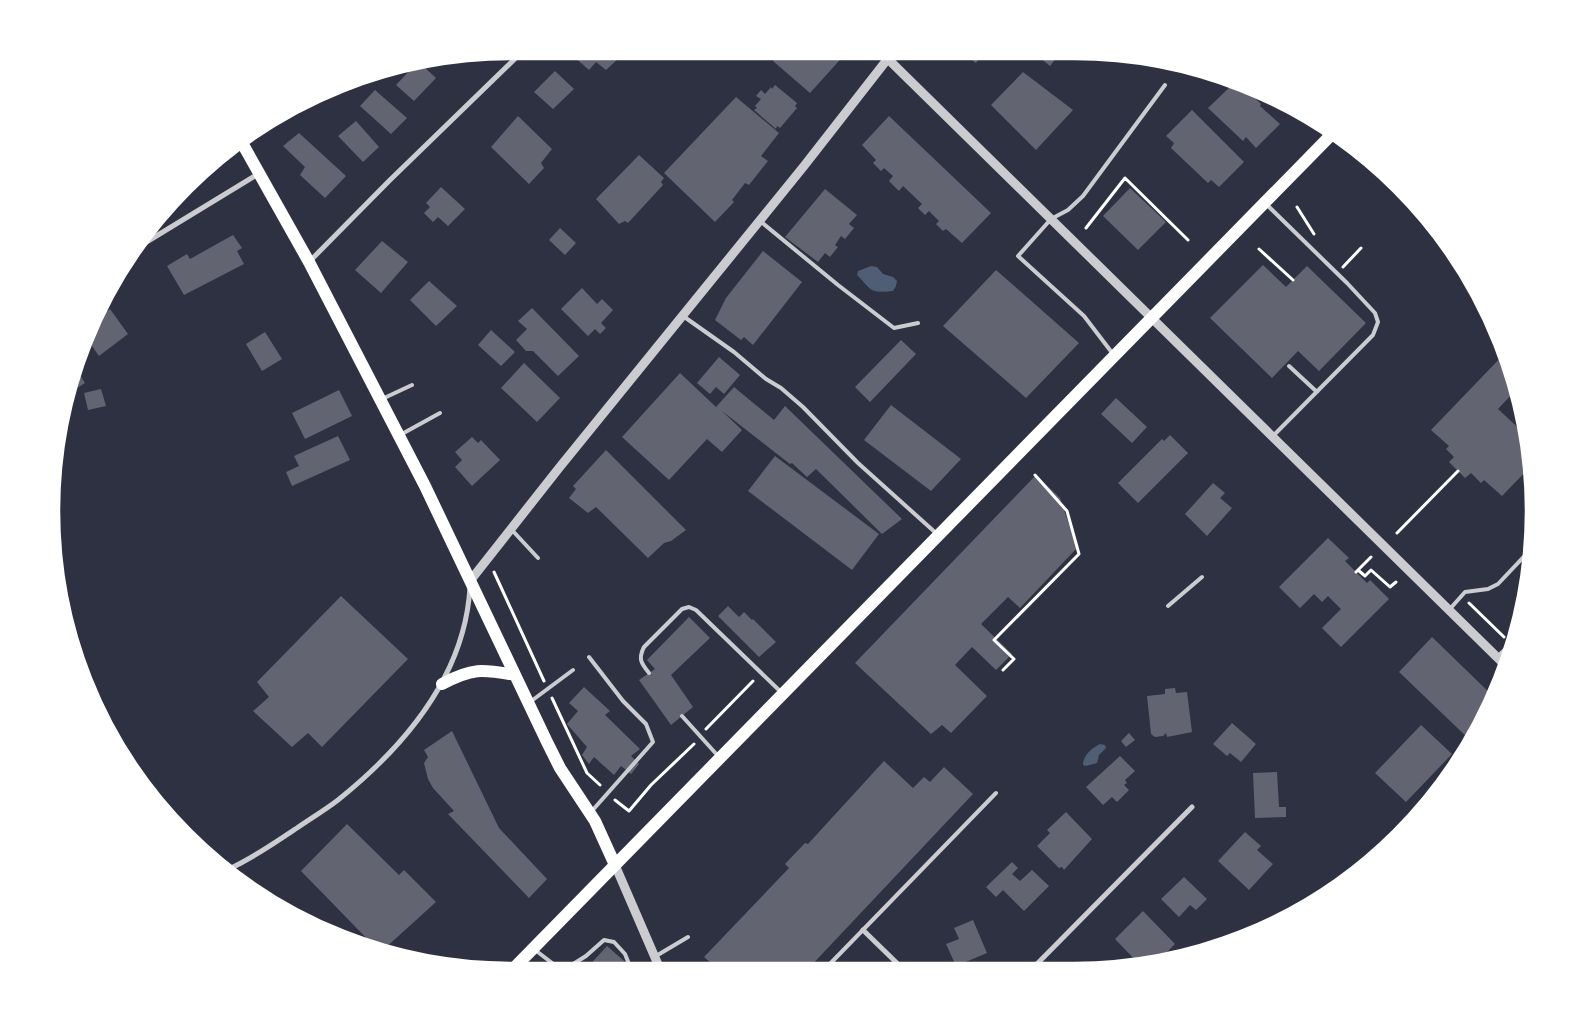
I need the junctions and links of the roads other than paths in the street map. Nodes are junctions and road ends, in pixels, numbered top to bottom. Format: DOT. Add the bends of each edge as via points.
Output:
graph roads {
  1 [pos="515,59"];
  2 [pos="884,59"];
  3 [pos="893,59"];
  4 [pos="1165,85"];
  5 [pos="1329,138"];
  6 [pos="244,146"];
  7 [pos="259,173"];
  8 [pos="1264,203"];
  9 [pos="1051,219"];
  10 [pos="760,221"];
  11 [pos="149,241"];
  12 [pos="309,262"];
  13 [pos="683,315"];
  14 [pos="1152,318"];
  15 [pos="918,323"];
  16 [pos="1115,356"];
  17 [pos="1289,366"];
  18 [pos="412,385"];
  19 [pos="1317,392"];
  20 [pos="380,400"];
  21 [pos="440,413"];
  22 [pos="398,436"];
  23 [pos="1272,436"];
  24 [pos="511,529"];
  25 [pos="938,536"];
  26 [pos="1523,557"];
  27 [pos="538,558"];
  28 [pos="1202,577"];
  29 [pos="470,581"];
  30 [pos="1168,606"];
  31 [pos="1449,610"];
  32 [pos="1504,651"];
  33 [pos="589,657"];
  34 [pos="1497,657"];
  35 [pos="1500,660"];
  36 [pos="573,670"];
  37 [pos="649,673"];
  38 [pos="515,675"];
  39 [pos="442,684"];
  40 [pos="783,694"];
  41 [pos="528,704"];
  42 [pos="682,716"];
  43 [pos="720,757"];
  44 [pos="996,793"];
  45 [pos="1192,808"];
  46 [pos="590,814"];
  47 [pos="615,865"];
  48 [pos="233,867"];
  49 [pos="863,930"];
  50 [pos="688,936"];
  51 [pos="533,948"];
  52 [pos="655,956"];
  53 [pos="519,963"];
  54 [pos="552,963"];
  55 [pos="575,963"];
  56 [pos="629,963"];
  57 [pos="658,963"];
  58 [pos="831,963"];
  59 [pos="897,963"];
  60 [pos="1038,963"];
  1 -- 12 [label="street"];
  2 -- 10 [label="street"];
  3 -- 9 [label="street"];
  4 -- 9 [label="lane" via="1083,196 1068,210"];
  5 -- 8 [label="main road"];
  6 -- 7 [label="main road"];
  7 -- 11 [label="street"];
  7 -- 12 [label="main road"];
  8 -- 14 [label="main road"];
  8 -- 19 [label="lane" via="1353,289 1375,313 1378,322 1373,335"];
  9 -- 14 [label="street"];
  9 -- 16 [label="lane" via="1018,256 1084,316"];
  10 -- 13 [label="street"];
  10 -- 15 [label="lane" via="894,328"];
  12 -- 20 [label="main road"];
  13 -- 24 [label="street"];
  13 -- 25 [label="lane" via="804,406 858,463"];
  14 -- 16 [label="main road"];
  14 -- 23 [label="street"];
  16 -- 25 [label="main road"];
  17 -- 19 [label="lane"];
  18 -- 20 [label="lane"];
  19 -- 23 [label="lane"];
  20 -- 22 [label="main road"];
  21 -- 22 [label="lane"];
  22 -- 29 [label="main road"];
  23 -- 31 [label="street"];
  24 -- 27 [label="lane"];
  24 -- 29 [label="street"];
  25 -- 40 [label="main road"];
  26 -- 31 [label="lane" via="1498,584 1488,589 1465,592"];
  28 -- 30 [label="lane"];
  29 -- 38 [label="main road"];
  29 -- 39 [label="street" via="465,624"];
  31 -- 34 [label="street"];
  32 -- 34 [label="lane"];
  33 -- 46 [label="lane" via="623,701 646,724 653,742"];
  34 -- 35 [label="street"];
  36 -- 41 [label="lane"];
  37 -- 40 [label="lane" via="640,662 644,647 682,609 689,607 696,610"];
  38 -- 39 [label="main road" via="482,670 464,673"];
  38 -- 41 [label="main road"];
  39 -- 48 [label="street" via="420,717 368,774 328,807 254,857"];
  40 -- 43 [label="main road"];
  41 -- 46 [label="main road" via="560,768"];
  42 -- 43 [label="lane"];
  43 -- 47 [label="main road"];
  44 -- 49 [label="lane"];
  45 -- 60 [label="street"];
  46 -- 47 [label="main road"];
  47 -- 51 [label="main road"];
  47 -- 52 [label="street"];
  49 -- 58 [label="lane"];
  49 -- 59 [label="street"];
  50 -- 52 [label="lane"];
  51 -- 53 [label="main road"];
  51 -- 54 [label="lane"];
  52 -- 57 [label="street"];
  55 -- 56 [label="lane" via="604,940 614,942"];
}
